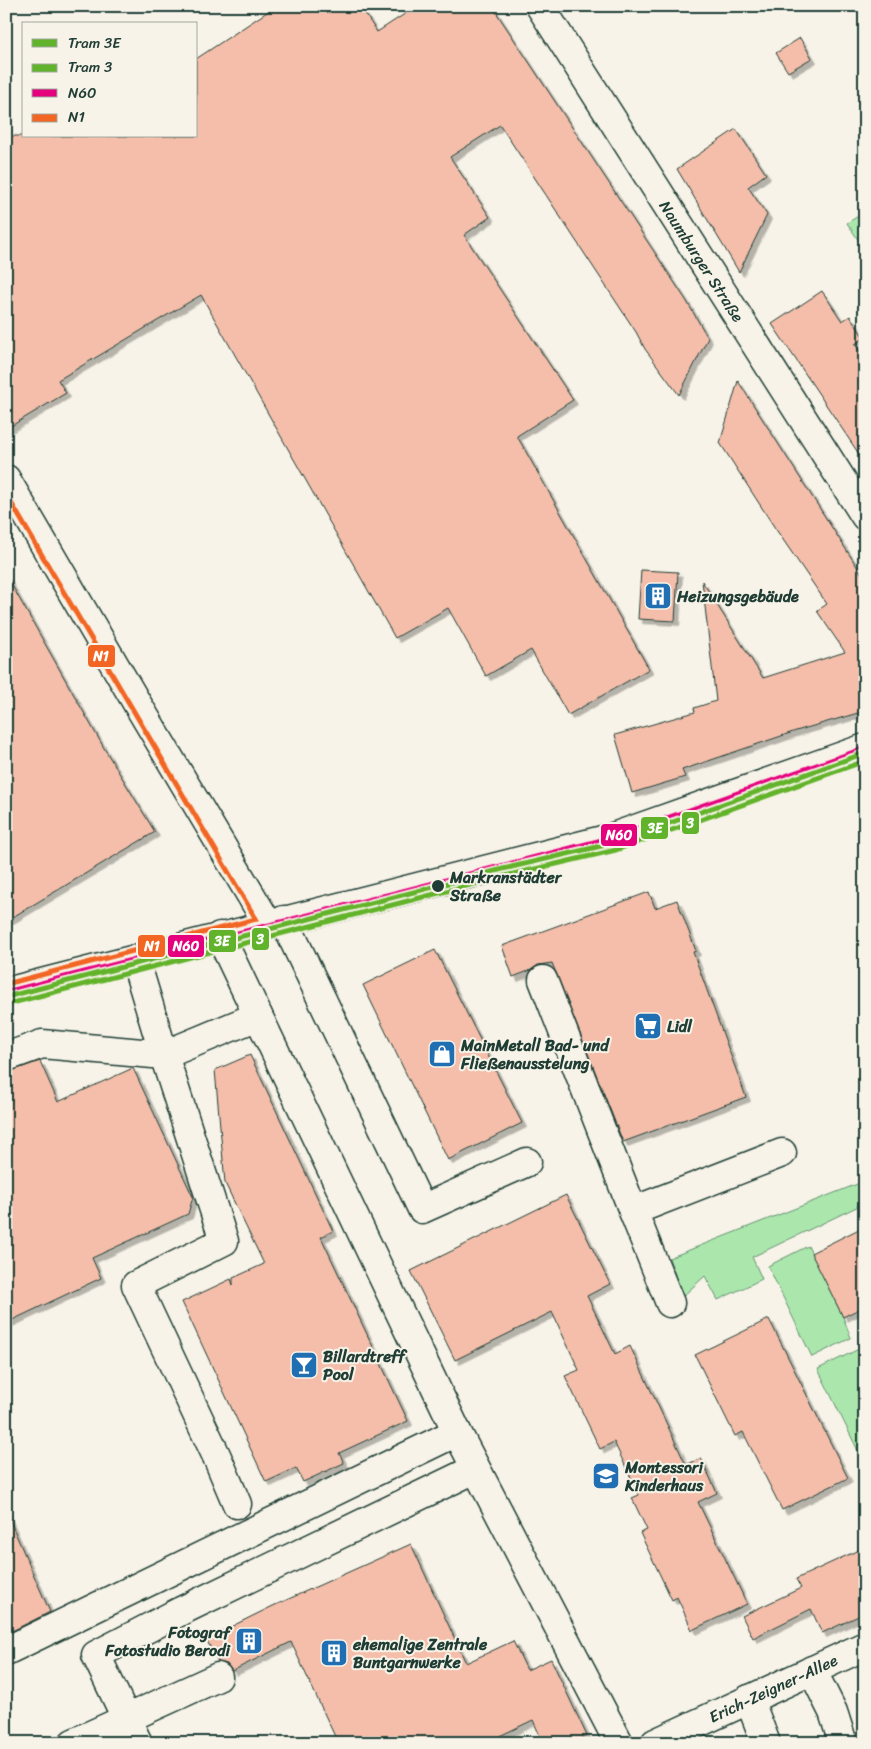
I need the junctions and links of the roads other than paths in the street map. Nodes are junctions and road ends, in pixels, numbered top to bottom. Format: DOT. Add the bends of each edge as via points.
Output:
graph roads {
  1 [pos="540,6"];
  2 [pos="6,479"];
  3 [pos="865,516"];
  4 [pos="865,748"];
  5 [pos="276,922"];
  6 [pos="220,936"];
  7 [pos="134,959"];
  8 [pos="544,980"];
  9 [pos="6,992"];
  10 [pos="258,1016"];
  11 [pos="164,1055"];
  12 [pos="6,1057"];
  13 [pos="782,1153"];
  14 [pos="527,1162"];
  15 [pos="633,1211"];
  16 [pos="670,1303"];
  17 [pos="457,1432"];
  18 [pos="476,1469"];
  19 [pos="236,1504"];
  20 [pos="865,1646"];
  21 [pos="6,1651"];
  22 [pos="812,1670"];
  23 [pos="218,1677"];
  24 [pos="749,1699"];
  25 [pos="127,1718"];
  26 [pos="73,1743"];
  27 [pos="138,1743"];
  28 [pos="619,1743"];
  29 [pos="655,1743"];
  30 [pos="766,1743"];
  31 [pos="843,1743"];
  1 -- 3 [label="street, Naumburger Straße"];
  2 -- 5 [label="street" via="138,706"];
  4 -- 5 [label="street" via="610,838"];
  5 -- 6 [label="street"];
  5 -- 14 [label="street" via="422,1209"];
  6 -- 7 [label="street"];
  6 -- 10 [label="street"];
  7 -- 9 [label="street"];
  7 -- 11 [label="street"];
  8 -- 15 [label="street"];
  10 -- 11 [label="street"];
  10 -- 17 [label="street"];
  11 -- 12 [label="street" via="42,1044"];
  11 -- 19 [label="street" via="224,1241 136,1285 218,1457"];
  13 -- 15 [label="street"];
  15 -- 16 [label="street"];
  17 -- 18 [label="street"];
  17 -- 21 [label="street"];
  18 -- 25 [label="street" via="96,1654"];
  18 -- 28 [label="street"];
  20 -- 22 [label="street, Erich-Zeigner-Allee"];
  22 -- 24 [label="street, Erich-Zeigner-Allee"];
  22 -- 31 [label="street" via="833,1712"];
  23 -- 25 [label="street"];
  24 -- 29 [label="street, Erich-Zeigner-Allee"];
  24 -- 30 [label="street"];
  25 -- 26 [label="street"];
  25 -- 27 [label="street"];
}
